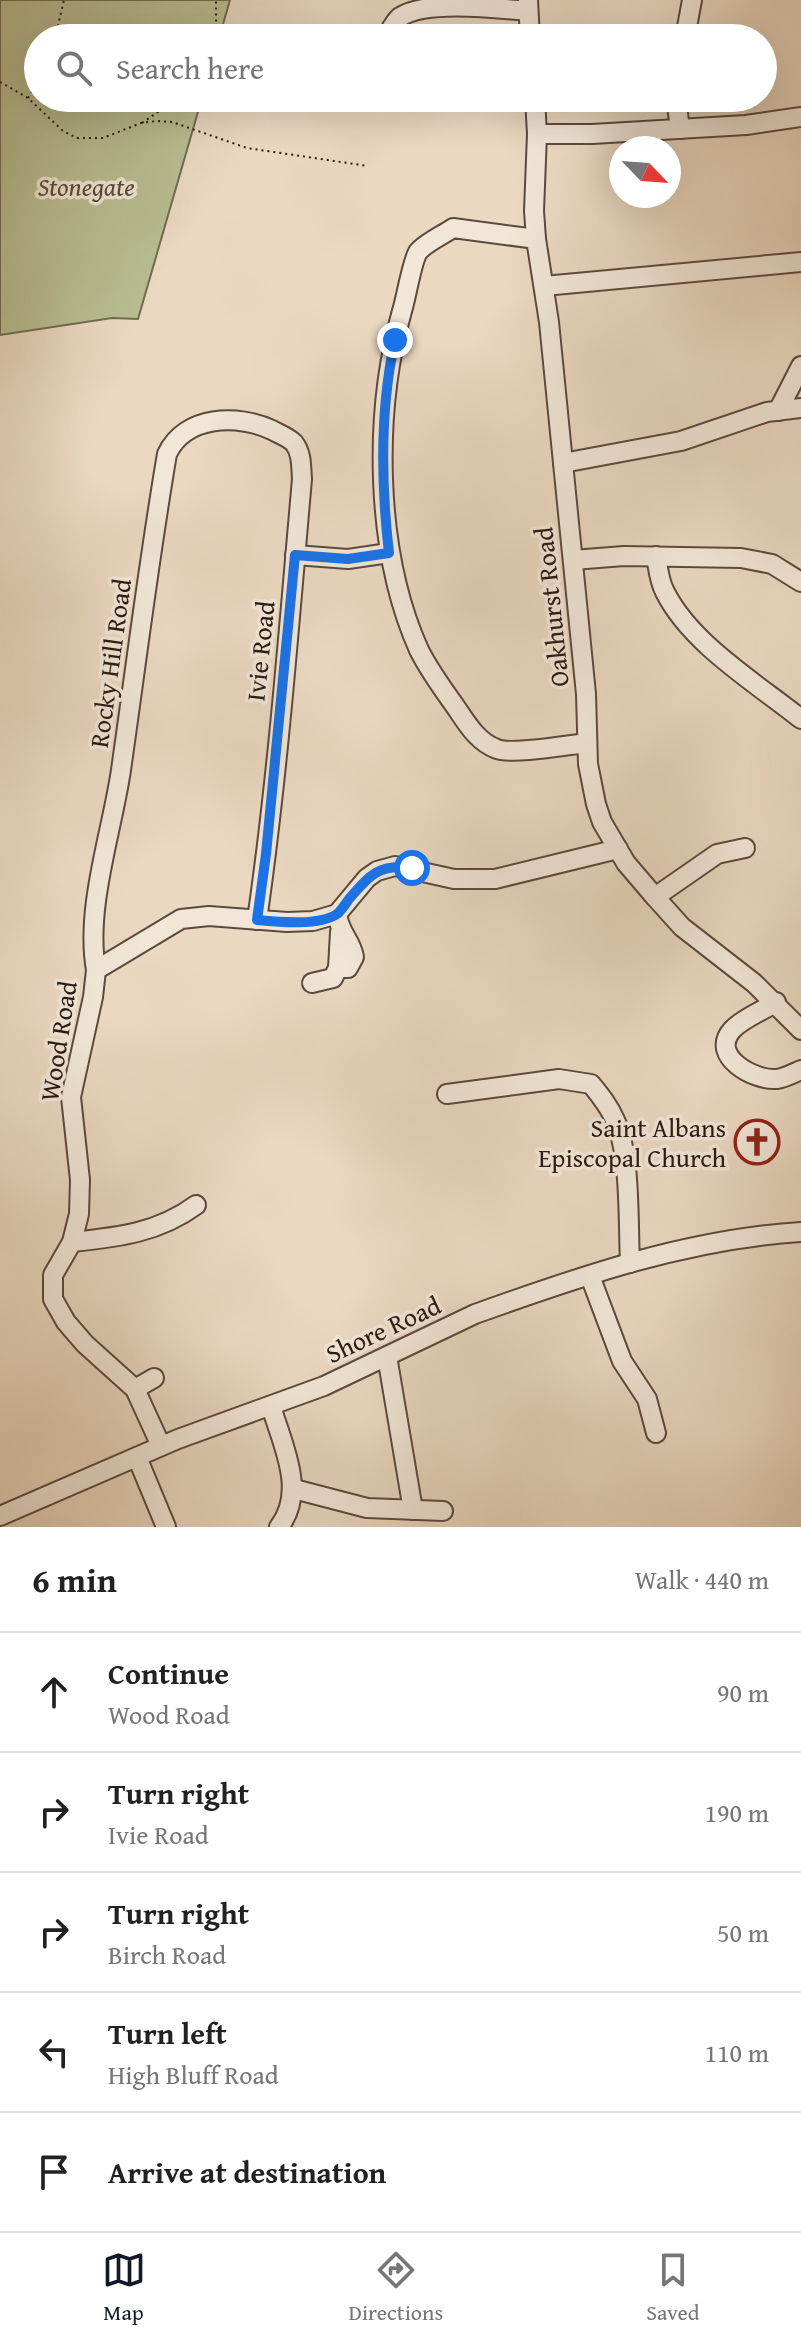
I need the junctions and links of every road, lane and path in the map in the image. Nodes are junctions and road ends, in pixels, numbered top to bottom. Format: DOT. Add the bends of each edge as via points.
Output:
graph roads {
  1 [pos="64,0"];
  2 [pos="216,0"];
  3 [pos="692,0"];
  4 [pos="528,5"];
  5 [pos="58,24"];
  6 [pos="215,24"];
  7 [pos="396,24"];
  8 [pos="688,24"];
  9 [pos="0,82"];
  10 [pos="24,96"];
  11 [pos="43,112"];
  12 [pos="157,112"];
  13 [pos="536,112"];
  14 [pos="678,112"];
  15 [pos="801,117"];
  16 [pos="141,123"];
  17 [pos="680,129"];
  18 [pos="537,134"];
  19 [pos="368,166"];
  20 [pos="536,239"];
  21 [pos="801,262"];
  22 [pos="544,286"];
  23 [pos="801,366"];
  24 [pos="801,408"];
  25 [pos="778,411"];
  26 [pos="244,420"];
  27 [pos="563,463"];
  28 [pos="389,553"];
  29 [pos="295,555"];
  30 [pos="656,556"];
  31 [pos="573,560"];
  32 [pos="801,582"];
  33 [pos="801,719"];
  34 [pos="587,743"];
  35 [pos="745,848"];
  36 [pos="618,849"];
  37 [pos="655,897"];
  38 [pos="257,920"];
  39 [pos="338,923"];
  40 [pos="96,970"];
  41 [pos="312,983"];
  42 [pos="776,1002"];
  43 [pos="801,1030"];
  44 [pos="801,1070"];
  45 [pos="447,1094"];
  46 [pos="196,1205"];
  47 [pos="801,1232"];
  48 [pos="72,1242"];
  49 [pos="630,1263"];
  50 [pos="590,1276"];
  51 [pos="387,1356"];
  52 [pos="154,1378"];
  53 [pos="135,1389"];
  54 [pos="271,1406"];
  55 [pos="656,1433"];
  56 [pos="161,1446"];
  57 [pos="137,1457"];
  58 [pos="294,1489"];
  59 [pos="413,1510"];
  60 [pos="443,1511"];
  61 [pos="0,1516"];
  62 [pos="381,1518"];
  63 [pos="166,1527"];
  64 [pos="279,1527"];
  1 -- 5 [label="path"];
  2 -- 6 [label="path"];
  3 -- 8 [label="street"];
  4 -- 7 [label="street" via="423,6"];
  9 -- 10 [label="path"];
  11 -- 16 [label="path" via="77,138 103,138"];
  12 -- 16 [label="path"];
  13 -- 18 [label="street, Oakhurst Road"];
  14 -- 17 [label="street"];
  15 -- 17 [label="street"];
  16 -- 19 [label="path" via="172,122 247,148"];
  17 -- 18 [label="street"];
  18 -- 20 [label="street, Oakhurst Road"];
  20 -- 22 [label="street, Oakhurst Road"];
  20 -- 28 [label="street" via="453,228 418,252 389,379"];
  21 -- 22 [label="street"];
  22 -- 27 [label="street, Oakhurst Road"];
  23 -- 25 [label="street"];
  24 -- 25 [label="street"];
  25 -- 27 [label="street" via="681,441"];
  26 -- 29 [label="street, Ivie Road" via="289,439 299,453 302,479"];
  26 -- 40 [label="street, Rocky Hill Road" via="193,428 179,436 167,454 94,917"];
  27 -- 31 [label="street, Oakhurst Road"];
  28 -- 29 [label="street" via="348,559"];
  28 -- 34 [label="street" via="420,652 473,733 497,749"];
  29 -- 38 [label="street, Ivie Road"];
  30 -- 31 [label="street"];
  30 -- 32 [label="street" via="756,559"];
  30 -- 33 [label="street" via="663,589 687,624"];
  31 -- 34 [label="street, Oakhurst Road"];
  34 -- 36 [label="street, Oakhurst Road" via="596,804"];
  35 -- 37 [label="street" via="717,854"];
  36 -- 37 [label="street, Oakhurst Road"];
  36 -- 39 [label="street" via="495,879 454,879 395,866 367,878"];
  37 -- 42 [label="street, Oakhurst Road" via="704,947"];
  38 -- 39 [label="street, Wood Road"];
  38 -- 40 [label="street, Wood Road" via="181,919"];
  39 -- 41 [label="street" via="354,957 333,978"];
  40 -- 48 [label="street, Wood Road" via="71,1097 80,1203"];
  42 -- 43 [label="street, Oakhurst Road"];
  42 -- 44 [label="street" via="733,1029 728,1052 747,1074 776,1079"];
  45 -- 49 [label="street" via="559,1079 591,1084 616,1121 622,1142"];
  46 -- 48 [label="street" via="155,1228"];
  47 -- 49 [label="street, Shore Road" via="700,1244"];
  48 -- 53 [label="street, Wood Road" via="53,1275 53,1299 85,1344"];
  49 -- 50 [label="street, Shore Road"];
  50 -- 51 [label="street, Shore Road" via="475,1314"];
  50 -- 55 [label="street" via="622,1361 647,1399"];
  51 -- 54 [label="street, Shore Road"];
  51 -- 59 [label="street"];
  52 -- 53 [label="street"];
  53 -- 56 [label="street, Wood Road"];
  54 -- 56 [label="street, Shore Road"];
  54 -- 58 [label="street"];
  56 -- 57 [label="street, Shore Road"];
  57 -- 61 [label="street, Shore Road"];
  57 -- 63 [label="street"];
  58 -- 62 [label="street"];
  58 -- 64 [label="street"];
  59 -- 60 [label="street"];
  59 -- 62 [label="street"];
}
